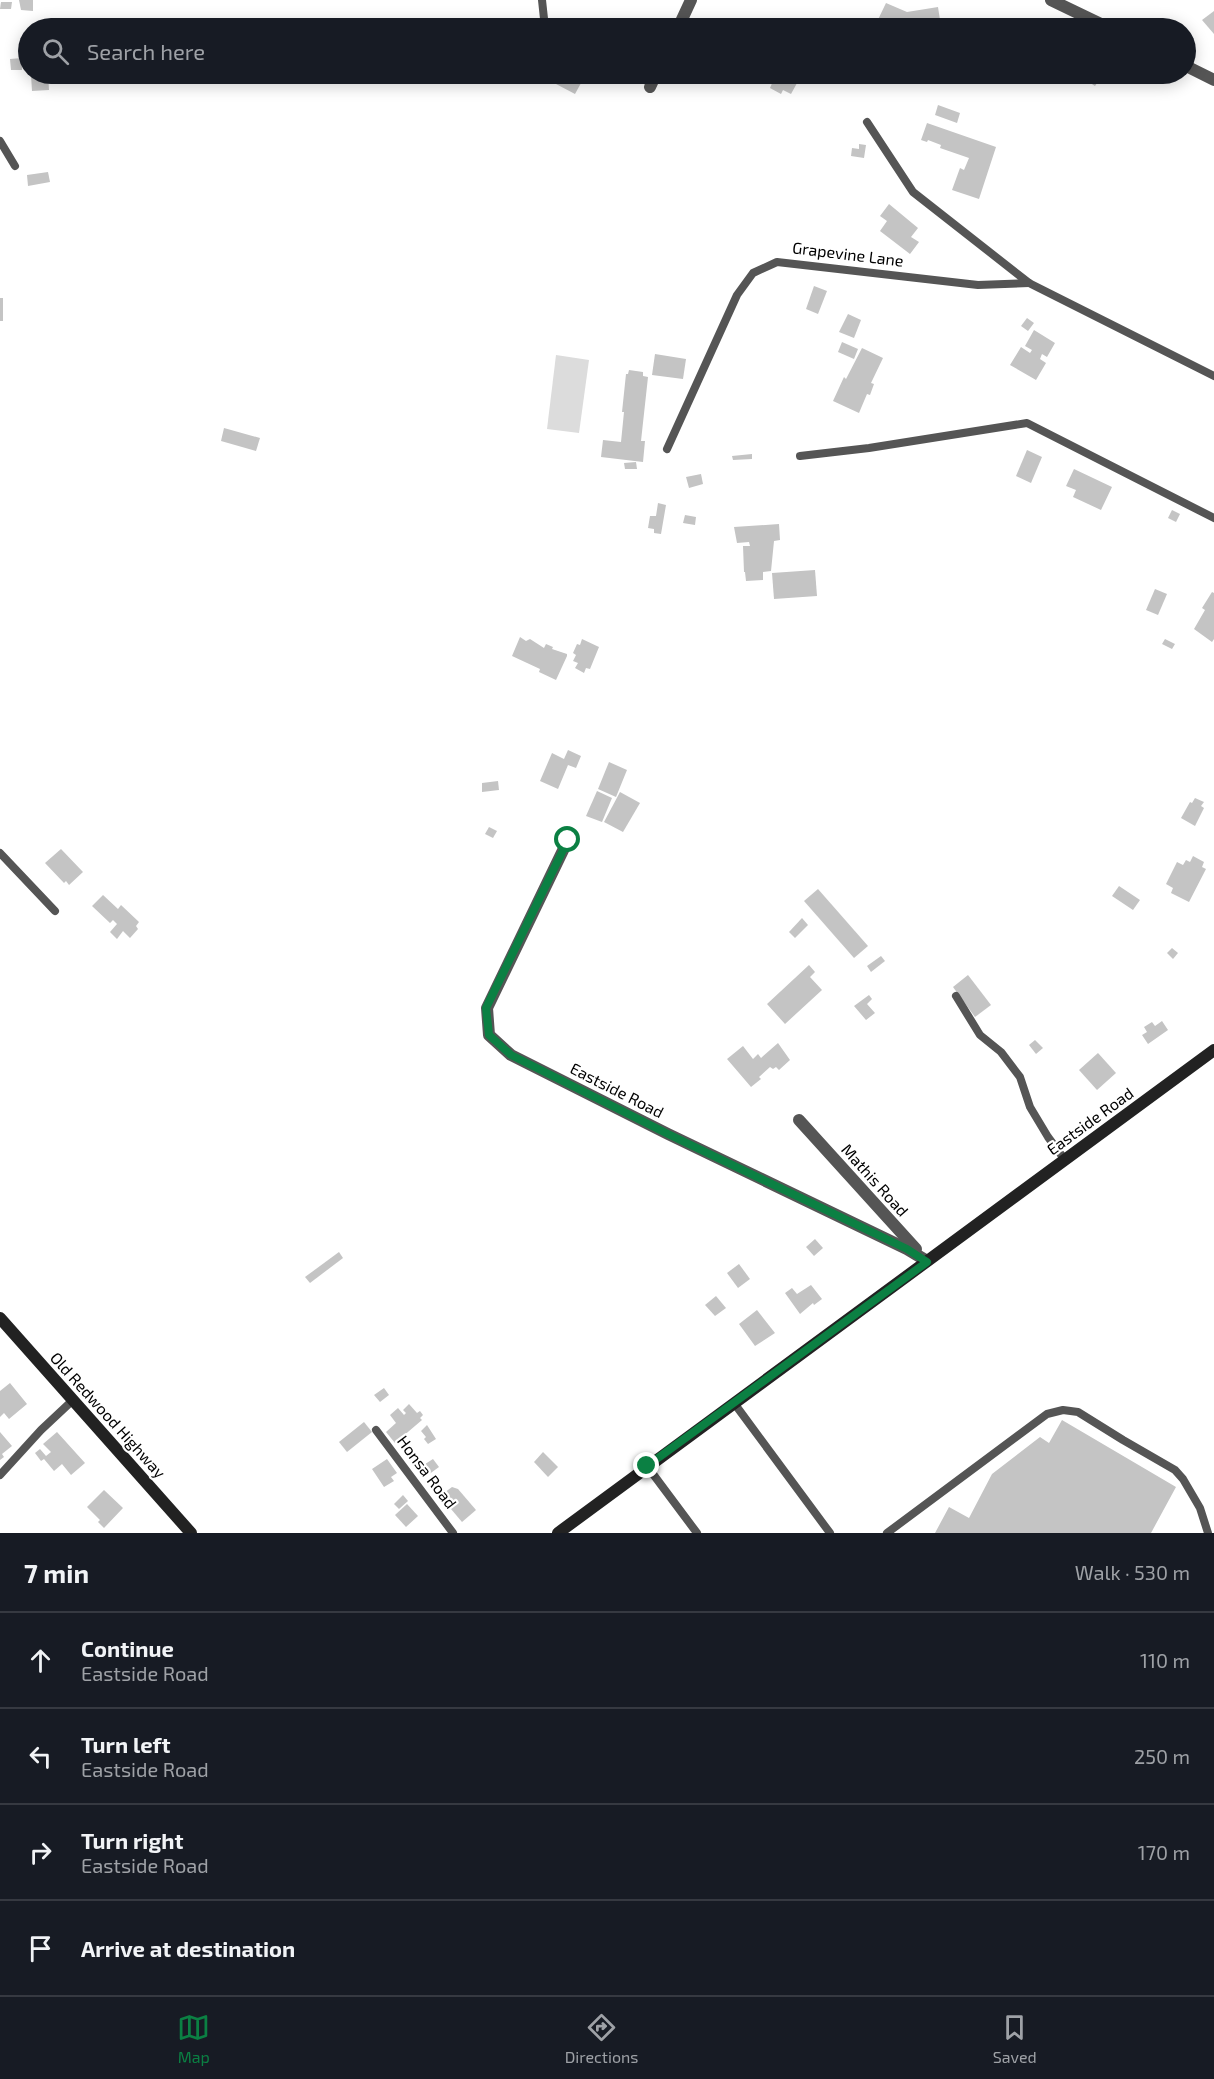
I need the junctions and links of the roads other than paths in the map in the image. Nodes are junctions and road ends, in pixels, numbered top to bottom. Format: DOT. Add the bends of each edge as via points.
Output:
graph roads {
  1 [pos="542,0"];
  2 [pos="691,0"];
  3 [pos="1051,0"];
  4 [pos="544,18"];
  5 [pos="683,18"];
  6 [pos="1088,18"];
  7 [pos="1196,71"];
  8 [pos="1214,80"];
  9 [pos="651,84"];
  10 [pos="650,87"];
  11 [pos="867,122"];
  12 [pos="0,141"];
  13 [pos="15,166"];
  14 [pos="1029,283"];
  15 [pos="1214,376"];
  16 [pos="667,448"];
  17 [pos="800,456"];
  18 [pos="1214,518"];
  19 [pos="568,840"];
  20 [pos="0,853"];
  21 [pos="55,911"];
  22 [pos="956,996"];
  23 [pos="1214,1050"];
  24 [pos="799,1120"];
  25 [pos="1065,1160"];
  26 [pos="927,1262"];
  27 [pos="0,1318"];
  28 [pos="73,1400"];
  29 [pos="734,1403"];
  30 [pos="376,1430"];
  31 [pos="647,1466"];
  32 [pos="0,1475"];
  33 [pos="191,1533"];
  34 [pos="453,1533"];
  35 [pos="558,1533"];
  36 [pos="697,1533"];
  37 [pos="830,1533"];
  38 [pos="887,1533"];
  39 [pos="1208,1533"];
  1 -- 4 [label="lane"];
  2 -- 5 [label="street"];
  3 -- 6 [label="street"];
  7 -- 8 [label="street"];
  9 -- 10 [label="street"];
  11 -- 14 [label="lane, Grapevine Lane" via="913,192"];
  12 -- 13 [label="lane"];
  14 -- 15 [label="lane, Grapevine Lane"];
  14 -- 16 [label="lane, Grapevine Lane" via="978,285 777,262 753,273 737,294"];
  17 -- 18 [label="lane" via="1028,423"];
  19 -- 26 [label="street, Eastside Road" via="486,1008 489,1035 511,1055"];
  20 -- 21 [label="lane"];
  22 -- 25 [label="lane" via="980,1035 1001,1052 1020,1077 1030,1107"];
  23 -- 25 [label="main road, Eastside Road"];
  24 -- 26 [label="street, Mathis Road"];
  25 -- 26 [label="main road, Eastside Road"];
  26 -- 29 [label="main road, Eastside Road"];
  27 -- 28 [label="main road, Old Redwood Highway"];
  28 -- 32 [label="lane"];
  28 -- 33 [label="main road, Old Redwood Highway"];
  29 -- 31 [label="main road, Eastside Road"];
  29 -- 37 [label="lane"];
  30 -- 34 [label="lane, Honsa Road"];
  31 -- 35 [label="main road, Eastside Road"];
  31 -- 36 [label="lane"];
  38 -- 39 [label="lane" via="1047,1414 1064,1410 1078,1412 1175,1470 1200,1508"];
}
